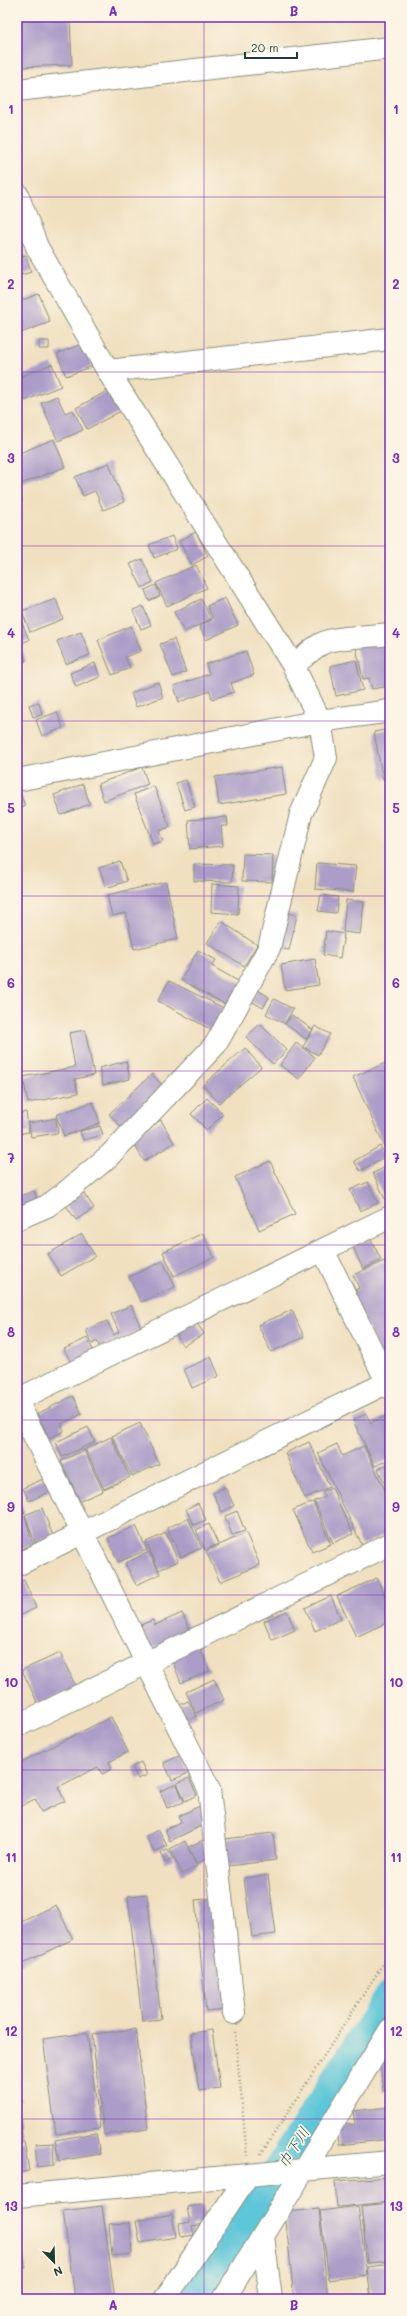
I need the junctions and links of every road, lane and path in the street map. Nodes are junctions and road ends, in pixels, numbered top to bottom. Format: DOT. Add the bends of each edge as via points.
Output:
graph roads {
  1 [pos="390,48"];
  2 [pos="17,90"];
  3 [pos="17,194"];
  4 [pos="390,339"];
  5 [pos="108,371"];
  6 [pos="390,634"];
  7 [pos="293,665"];
  8 [pos="390,711"];
  9 [pos="320,721"];
  10 [pos="17,780"];
  11 [pos="390,1217"];
  12 [pos="17,1220"];
  13 [pos="323,1250"];
  14 [pos="389,1384"];
  15 [pos="17,1401"];
  16 [pos="81,1532"];
  17 [pos="390,1544"];
  18 [pos="17,1564"];
  19 [pos="147,1662"];
  20 [pos="17,1726"];
  21 [pos="390,1953"];
  22 [pos="234,2013"];
  23 [pos="390,2030"];
  24 [pos="390,2162"];
  25 [pos="305,2170"];
  26 [pos="248,2175"];
  27 [pos="17,2196"];
  28 [pos="263,2236"];
  29 [pos="165,2299"];
  30 [pos="224,2299"];
  31 [pos="271,2299"];
  1 -- 2 [label="street"];
  3 -- 5 [label="street" via="37,246"];
  4 -- 5 [label="street"];
  5 -- 7 [label="street"];
  6 -- 7 [label="street" via="325,641"];
  7 -- 9 [label="street"];
  8 -- 9 [label="street"];
  9 -- 10 [label="street"];
  9 -- 12 [label="street" via="326,758 301,814 269,948 216,1044 109,1156 47,1206"];
  11 -- 13 [label="street"];
  13 -- 14 [label="street"];
  13 -- 15 [label="street"];
  14 -- 16 [label="street"];
  15 -- 16 [label="street"];
  16 -- 18 [label="street"];
  16 -- 19 [label="street"];
  17 -- 19 [label="street"];
  19 -- 20 [label="street"];
  19 -- 22 [label="street" via="209,1789"];
  21 -- 26 [label="path"];
  22 -- 26 [label="path"];
  23 -- 25 [label="street"];
  24 -- 25 [label="street"];
  25 -- 26 [label="street"];
  25 -- 28 [label="street"];
  26 -- 27 [label="street"];
  26 -- 29 [label="street"];
  28 -- 30 [label="street"];
  28 -- 31 [label="street"];
}
